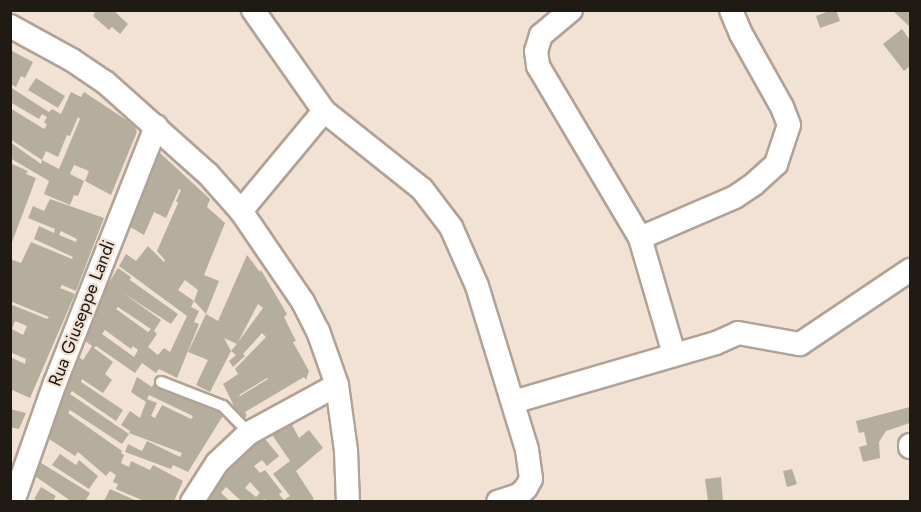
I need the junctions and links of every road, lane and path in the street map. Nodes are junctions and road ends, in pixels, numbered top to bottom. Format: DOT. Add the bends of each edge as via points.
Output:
graph roads {
  1 [pos="252,10"];
  2 [pos="571,10"];
  3 [pos="731,10"];
  4 [pos="11,28"];
  5 [pos="324,111"];
  6 [pos="156,126"];
  7 [pos="241,211"];
  8 [pos="640,238"];
  9 [pos="910,270"];
  10 [pos="674,354"];
  11 [pos="161,381"];
  12 [pos="337,385"];
  13 [pos="513,402"];
  14 [pos="249,433"];
  15 [pos="13,501"];
  16 [pos="192,501"];
  17 [pos="348,501"];
  18 [pos="498,501"];
  1 -- 5 [label="street"];
  2 -- 8 [label="street" via="542,35 536,51 538,66"];
  3 -- 8 [label="street" via="789,126 776,164 735,196"];
  4 -- 6 [label="street" via="105,82"];
  5 -- 7 [label="street"];
  5 -- 13 [label="street" via="437,205 477,286"];
  6 -- 7 [label="street"];
  6 -- 15 [label="street, Rua Giuseppe Landi"];
  7 -- 12 [label="street" via="303,302"];
  8 -- 10 [label="street"];
  9 -- 10 [label="street" via="800,344 738,333"];
  10 -- 13 [label="street"];
  11 -- 14 [label="lane" via="223,406"];
  12 -- 14 [label="street"];
  12 -- 17 [label="street"];
  13 -- 18 [label="street" via="531,479 519,495"];
  14 -- 16 [label="street" via="217,463"];
}
